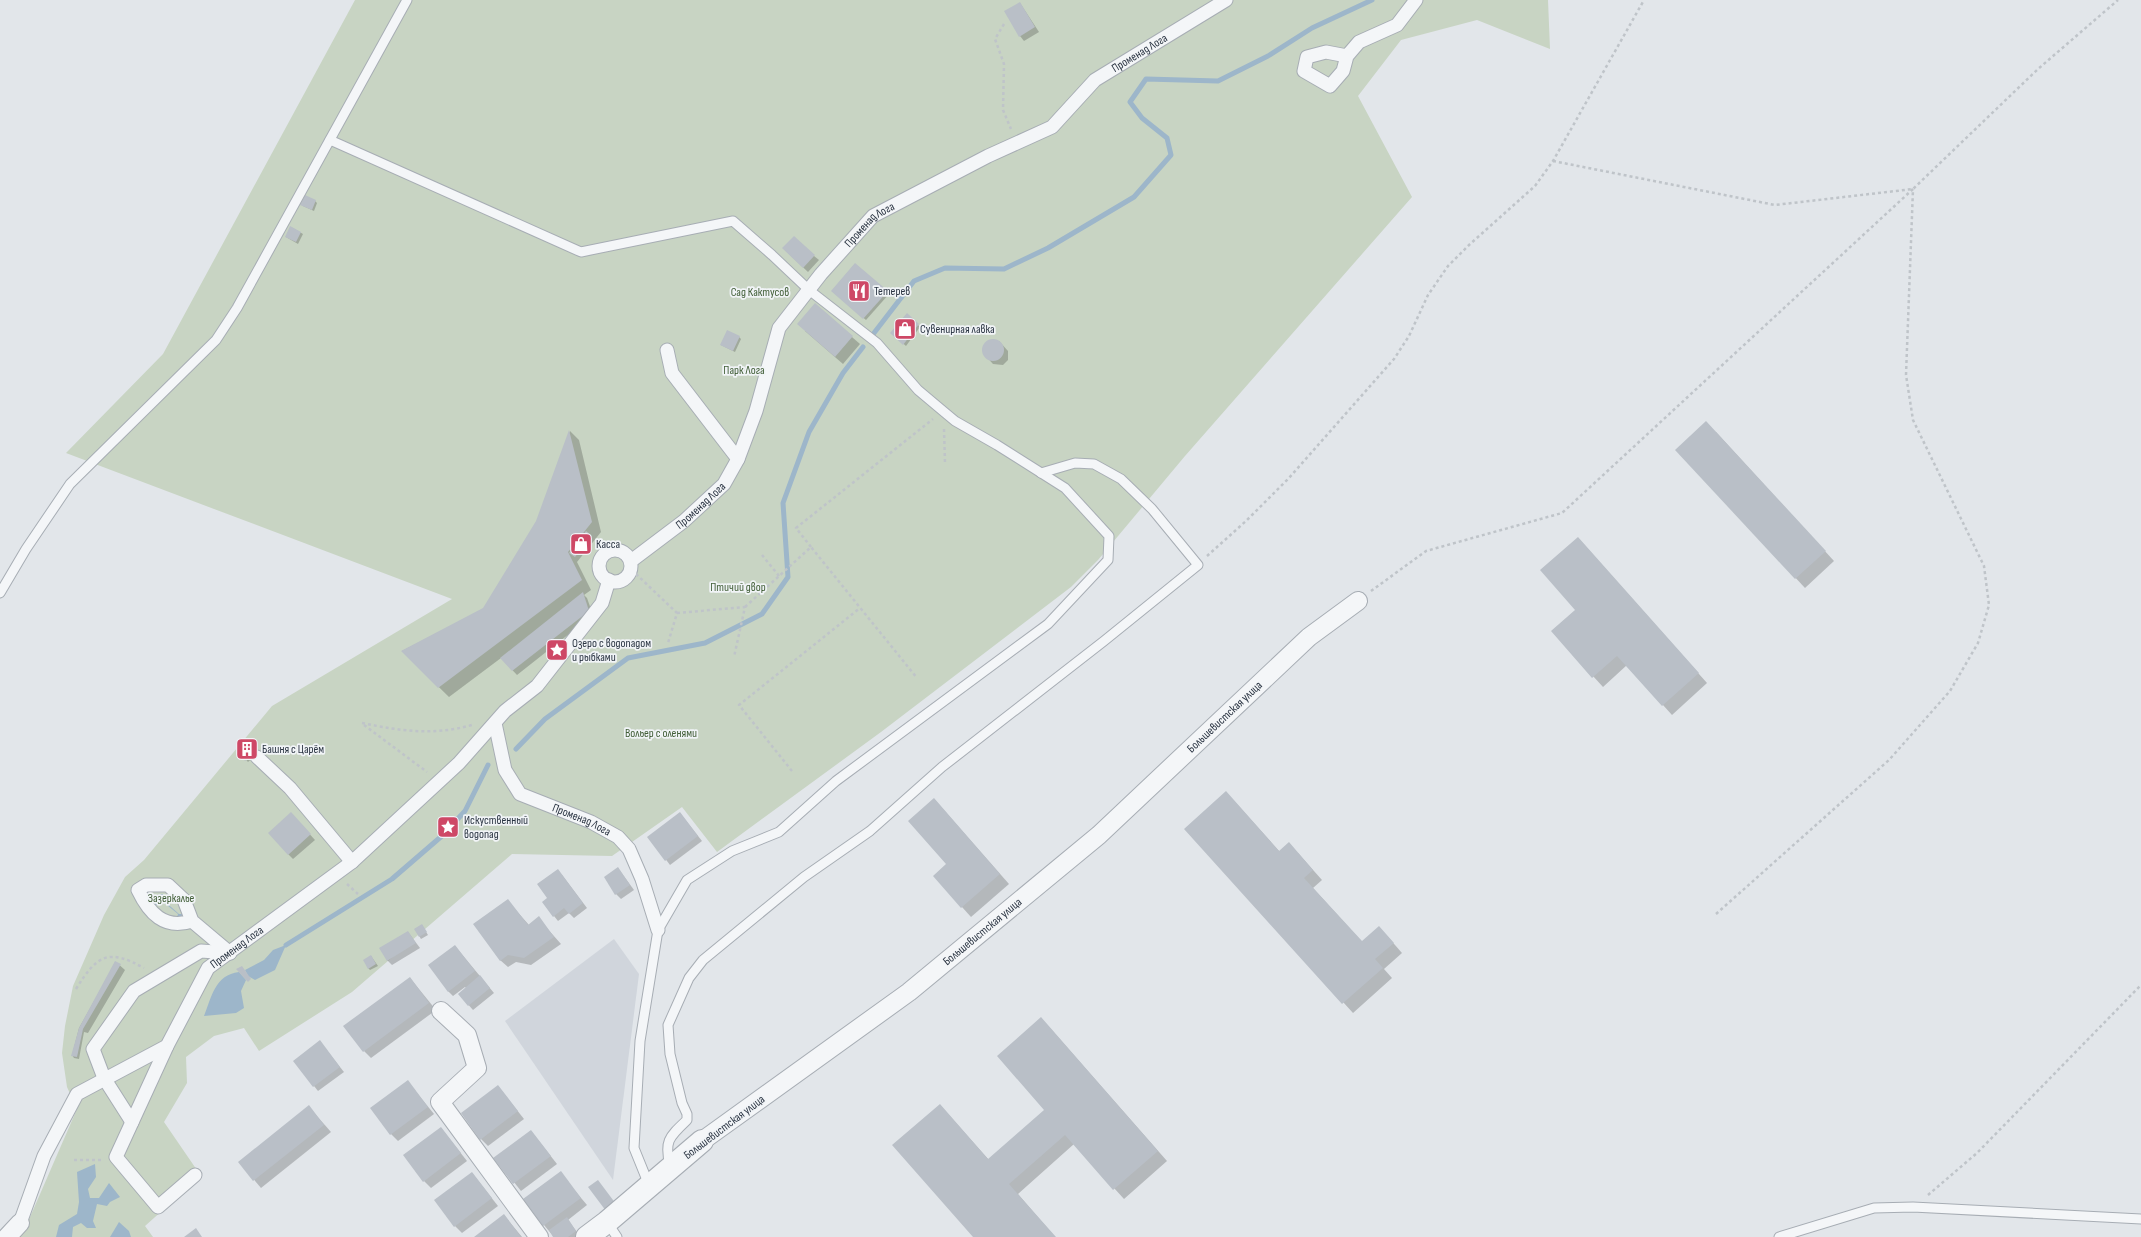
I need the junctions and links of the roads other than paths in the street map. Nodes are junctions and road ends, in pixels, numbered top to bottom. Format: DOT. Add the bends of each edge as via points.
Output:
graph roads {
  1 [pos="407,0"];
  2 [pos="1226,0"];
  3 [pos="1416,0"];
  4 [pos="1347,56"];
  5 [pos="330,140"];
  6 [pos="809,290"];
  7 [pos="667,350"];
  8 [pos="738,459"];
  9 [pos="1041,473"];
  10 [pos="631,566"];
  11 [pos="609,580"];
  12 [pos="0,593"];
  13 [pos="1358,601"];
  14 [pos="495,723"];
  15 [pos="257,757"];
  16 [pos="352,862"];
  17 [pos="192,921"];
  18 [pos="658,930"];
  19 [pos="230,953"];
  20 [pos="441,1011"];
  21 [pos="167,1046"];
  22 [pos="104,1078"];
  23 [pos="132,1122"];
  24 [pos="702,1142"];
  25 [pos="670,1168"];
  26 [pos="195,1175"];
  27 [pos="649,1185"];
  28 [pos="2141,1219"];
  29 [pos="20,1223"];
  30 [pos="612,1230"];
  31 [pos="7,1237"];
  32 [pos="539,1237"];
  33 [pos="586,1237"];
  34 [pos="1779,1237"];
  1 -- 5 [label="lane"];
  2 -- 6 [label="street, Променад Лога" via="1095,80 1052,127 988,156 873,216"];
  3 -- 4 [label="street" via="1397,25 1360,42"];
  5 -- 6 [label="lane" via="581,252 733,222"];
  5 -- 12 [label="lane" via="237,308 216,340 70,484"];
  6 -- 8 [label="street, Променад Лога" via="779,328 756,411"];
  6 -- 9 [label="lane" via="877,343 918,390 955,421"];
  7 -- 8 [label="street" via="672,373"];
  8 -- 10 [label="street, Променад Лога" via="724,484"];
  9 -- 18 [label="lane" via="1065,488 1109,536 1108,560 1048,624 836,781 779,832 732,851 687,880"];
  9 -- 25 [label="lane" via="1075,463 1094,464 1121,479 1152,509 1198,565 942,767 870,831 804,877 703,960 689,978 668,1025 670,1054 687,1114 687,1120 671,1136 667,1144"];
  10 -- 11 [label="street" via="629,575 620,581"];
  10 -- 11 [label="street" via="627,555 618,550 604,554 600,563 601,574"];
  11 -- 14 [label="street, Променад Лога" via="602,603 537,686 505,711"];
  13 -- 24 [label="street, Большевистская улица" via="1309,637 1087,846 909,992"];
  14 -- 16 [label="street, Променад Лога" via="459,763"];
  14 -- 18 [label="street, Променад Лога" via="505,770 520,794 591,822 618,837 629,849"];
  15 -- 16 [label="street" via="290,788"];
  16 -- 19 [label="street, Променад Лога"];
  17 -- 19 [label="street"];
  18 -- 27 [label="lane" via="640,1041 634,1148"];
  19 -- 21 [label="street, Променад Лога" via="208,968"];
  19 -- 22 [label="street" via="201,951 134,991 93,1050"];
  20 -- 32 [label="street" via="467,1035 477,1068 440,1102"];
  21 -- 22 [label="street"];
  21 -- 23 [label="street, Променад Лога"];
  22 -- 23 [label="street"];
  22 -- 29 [label="street" via="77,1094 44,1156"];
  23 -- 26 [label="street, Променад Лога" via="116,1157 158,1207"];
  24 -- 25 [label="street, Большевистская улица"];
  25 -- 27 [label="street, Большевистская улица"];
  27 -- 30 [label="street, Большевистская улица"];
  28 -- 34 [label="lane" via="1913,1207 1874,1208"];
  29 -- 31 [label="street"];
  30 -- 33 [label="street, Большевистская улица"];
}
